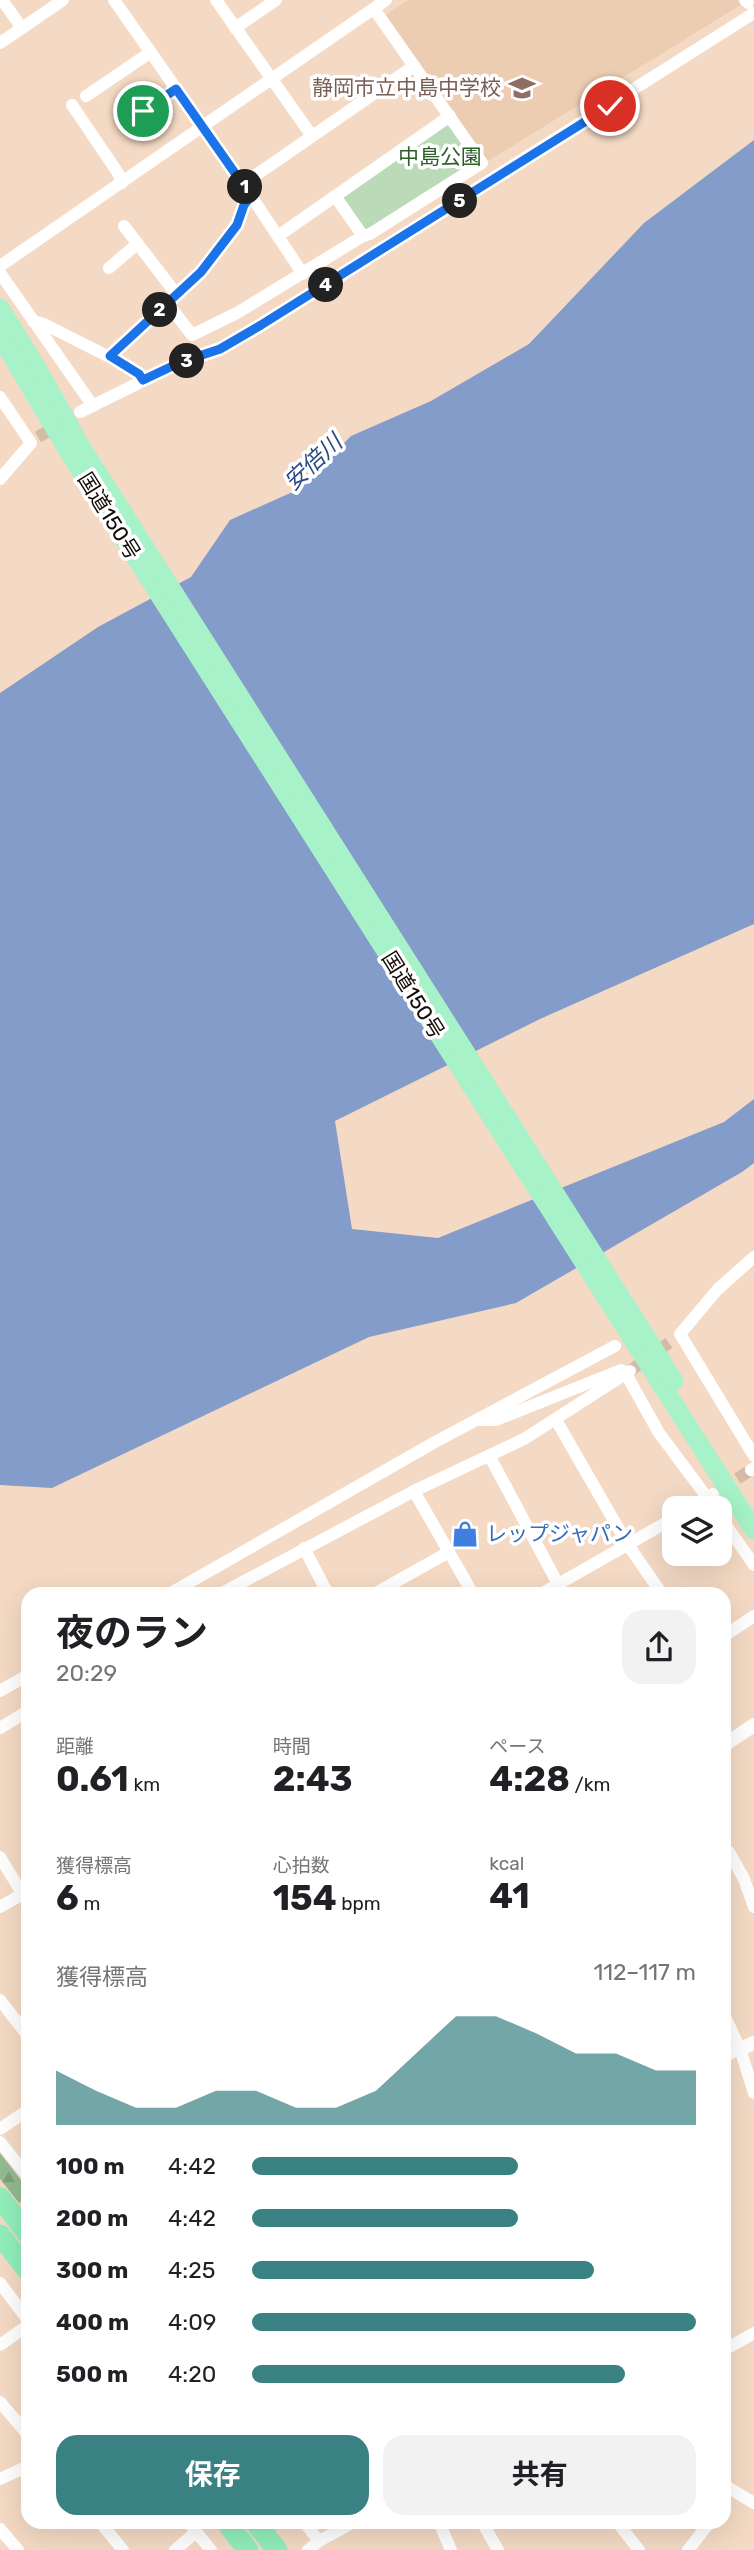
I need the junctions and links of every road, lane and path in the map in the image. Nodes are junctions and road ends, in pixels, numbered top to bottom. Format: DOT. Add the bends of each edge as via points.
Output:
graph roads {
  1 [pos="2,0"];
  2 [pos="63,0"];
  3 [pos="114,0"];
  4 [pos="216,0"];
  5 [pos="276,0"];
  6 [pos="386,0"];
  7 [pos="749,5"];
  8 [pos="374,9"];
  9 [pos="22,28"];
  10 [pos="235,28"];
  11 [pos="0,43"];
  12 [pos="151,52"];
  13 [pos="414,66"];
  14 [pos="271,79"];
  15 [pos="176,89"];
  16 [pos="86,96"];
  17 [pos="72,105"];
  18 [pos="143,111"];
  19 [pos="450,116"];
  20 [pos="203,126"];
  21 [pos="312,136"];
  22 [pos="122,183"];
  23 [pos="243,184"];
  24 [pos="251,196"];
  25 [pos="335,196"];
  26 [pos="124,226"];
  27 [pos="278,236"];
  28 [pos="363,236"];
  29 [pos="137,244"];
  30 [pos="0,266"];
  31 [pos="109,268"];
  32 [pos="0,273"];
  33 [pos="303,274"];
  34 [pos="172,299"];
  35 [pos="0,308"];
  36 [pos="32,320"];
  37 [pos="0,323"];
  38 [pos="0,336"];
  39 [pos="0,353"];
  40 [pos="110,356"];
  41 [pos="143,380"];
  42 [pos="0,397"];
  43 [pos="93,406"];
  44 [pos="80,412"];
  45 [pos="79,455"];
  46 [pos="0,478"];
  47 [pos="754,1257"];
  48 [pos="626,1332"];
  49 [pos="628,1373"];
  50 [pos="478,1420"];
  51 [pos="556,1420"];
  52 [pos="754,1456"];
  53 [pos="490,1457"];
  54 [pos="414,1491"];
  55 [pos="709,1496"];
  56 [pos="754,1509"];
  57 [pos="662,1525"];
  58 [pos="754,1530"];
  59 [pos="732,1534"];
  60 [pos="628,1545"];
  61 [pos="304,1548"];
  62 [pos="449,1552"];
  63 [pos="754,1565"];
  64 [pos="558,1584"];
  65 [pos="181,1587"];
  66 [pos="243,1587"];
  67 [pos="324,1587"];
  68 [pos="386,1587"];
  69 [pos="469,1587"];
  70 [pos="553,1587"];
  71 [pos="657,1587"];
  72 [pos="754,1616"];
  73 [pos="731,1631"];
  74 [pos="21,1679"];
  75 [pos="0,1691"];
  76 [pos="21,1715"];
  77 [pos="754,1725"];
  78 [pos="0,1728"];
  79 [pos="731,1740"];
  80 [pos="731,1856"];
  81 [pos="0,1857"];
  82 [pos="21,1888"];
  83 [pos="21,1898"];
  84 [pos="0,1907"];
  85 [pos="754,1907"];
  86 [pos="0,2000"];
  87 [pos="21,2027"];
  88 [pos="731,2029"];
  89 [pos="754,2043"];
  90 [pos="740,2049"];
  91 [pos="731,2053"];
  92 [pos="754,2093"];
  93 [pos="21,2115"];
  94 [pos="0,2129"];
  95 [pos="0,2142"];
  96 [pos="21,2168"];
  97 [pos="4,2203"];
  98 [pos="21,2224"];
  99 [pos="21,2225"];
  100 [pos="3,2239"];
  101 [pos="21,2262"];
  102 [pos="0,2283"];
  103 [pos="21,2313"];
  104 [pos="21,2328"];
  105 [pos="754,2333"];
  106 [pos="0,2344"];
  107 [pos="731,2346"];
  108 [pos="0,2402"];
  109 [pos="21,2427"];
  110 [pos="21,2469"];
  111 [pos="0,2479"];
  112 [pos="731,2493"];
  113 [pos="754,2503"];
  114 [pos="0,2529"];
  115 [pos="106,2529"];
  116 [pos="191,2529"];
  117 [pos="194,2529"];
  118 [pos="232,2529"];
  119 [pos="260,2529"];
  120 [pos="310,2529"];
  121 [pos="341,2529"];
  122 [pos="442,2529"];
  123 [pos="486,2529"];
  124 [pos="622,2529"];
  125 [pos="704,2529"];
  126 [pos="319,2541"];
  127 [pos="18,2550"];
  128 [pos="123,2550"];
  129 [pos="175,2550"];
  130 [pos="211,2550"];
  131 [pos="248,2550"];
  132 [pos="277,2550"];
  133 [pos="308,2550"];
  134 [pos="451,2550"];
  135 [pos="498,2550"];
  136 [pos="639,2550"];
  137 [pos="688,2550"];
  1 -- 9 [label="street"];
  2 -- 9 [label="street"];
  3 -- 12 [label="street"];
  4 -- 10 [label="street"];
  5 -- 10 [label="street"];
  6 -- 8 [label="street"];
  7 -- 41 [label="street" via="261,325 220,349"];
  8 -- 13 [label="street"];
  8 -- 14 [label="street"];
  9 -- 11 [label="street"];
  10 -- 14 [label="street"];
  12 -- 15 [label="street"];
  12 -- 16 [label="street"];
  13 -- 19 [label="street"];
  13 -- 21 [label="street"];
  14 -- 20 [label="street"];
  14 -- 21 [label="street"];
  15 -- 18 [label="street"];
  15 -- 20 [label="street"];
  17 -- 22 [label="street"];
  19 -- 25 [label="street"];
  19 -- 28 [label="street" via="482,163"];
  20 -- 22 [label="street"];
  20 -- 23 [label="street"];
  21 -- 23 [label="street"];
  22 -- 30 [label="street"];
  23 -- 24 [label="street"];
  24 -- 27 [label="street"];
  24 -- 34 [label="street" via="237,225 201,272"];
  25 -- 27 [label="street"];
  25 -- 28 [label="street"];
  26 -- 29 [label="street"];
  27 -- 33 [label="street"];
  28 -- 33 [label="street"];
  29 -- 31 [label="street"];
  29 -- 34 [label="street"];
  32 -- 36 [label="street"];
  33 -- 34 [label="street" via="192,335"];
  34 -- 40 [label="street"];
  35 -- 45 [label="highway, 国道150号" via="38,370"];
  36 -- 40 [label="street"];
  36 -- 43 [label="street"];
  37 -- 45 [label="highway, 国道150号"];
  38 -- 45 [label="highway, 国道150号"];
  39 -- 45 [label="highway, 国道150号" via="41,416"];
  40 -- 41 [label="street"];
  41 -- 43 [label="street"];
  42 -- 46 [label="street" via="34,440"];
  43 -- 44 [label="street"];
  45 -- 48 [label="highway, 国道150号"];
  47 -- 52 [label="street" via="675,1338"];
  48 -- 50 [label="street"];
  48 -- 56 [label="highway, 国道150号"];
  48 -- 58 [label="highway, 国道150号"];
  49 -- 50 [label="street" via="621,1370 496,1420"];
  49 -- 51 [label="street"];
  49 -- 55 [label="street" via="659,1433"];
  50 -- 65 [label="street"];
  51 -- 53 [label="street"];
  51 -- 60 [label="street"];
  53 -- 54 [label="street"];
  53 -- 64 [label="street"];
  54 -- 61 [label="street"];
  54 -- 62 [label="street"];
  57 -- 60 [label="street"];
  59 -- 63 [label="street"];
  60 -- 64 [label="street"];
  60 -- 71 [label="street"];
  61 -- 66 [label="street"];
  61 -- 67 [label="street"];
  62 -- 68 [label="street"];
  62 -- 69 [label="street"];
  64 -- 70 [label="street"];
  72 -- 73 [label="street"];
  74 -- 75 [label="street"];
  76 -- 78 [label="street"];
  77 -- 79 [label="street"];
  80 -- 85 [label="street"];
  81 -- 82 [label="street"];
  83 -- 84 [label="street"];
  86 -- 87 [label="street"];
  88 -- 90 [label="street"];
  89 -- 90 [label="street"];
  90 -- 91 [label="street"];
  90 -- 92 [label="street"];
  93 -- 94 [label="street"];
  95 -- 96 [label="street"];
  97 -- 99 [label="highway"];
  98 -- 100 [label="street"];
  100 -- 101 [label="highway"];
  102 -- 103 [label="street"];
  104 -- 106 [label="street"];
  105 -- 107 [label="street"];
  108 -- 109 [label="street"];
  110 -- 111 [label="street"];
  112 -- 113 [label="street"];
  114 -- 127 [label="street"];
  115 -- 128 [label="street"];
  116 -- 129 [label="street"];
  117 -- 130 [label="street"];
  118 -- 131 [label="highway"];
  119 -- 132 [label="highway"];
  120 -- 126 [label="street"];
  121 -- 126 [label="street"];
  122 -- 134 [label="street"];
  123 -- 135 [label="street"];
  124 -- 136 [label="street"];
  125 -- 137 [label="street"];
  126 -- 133 [label="street"];
}
